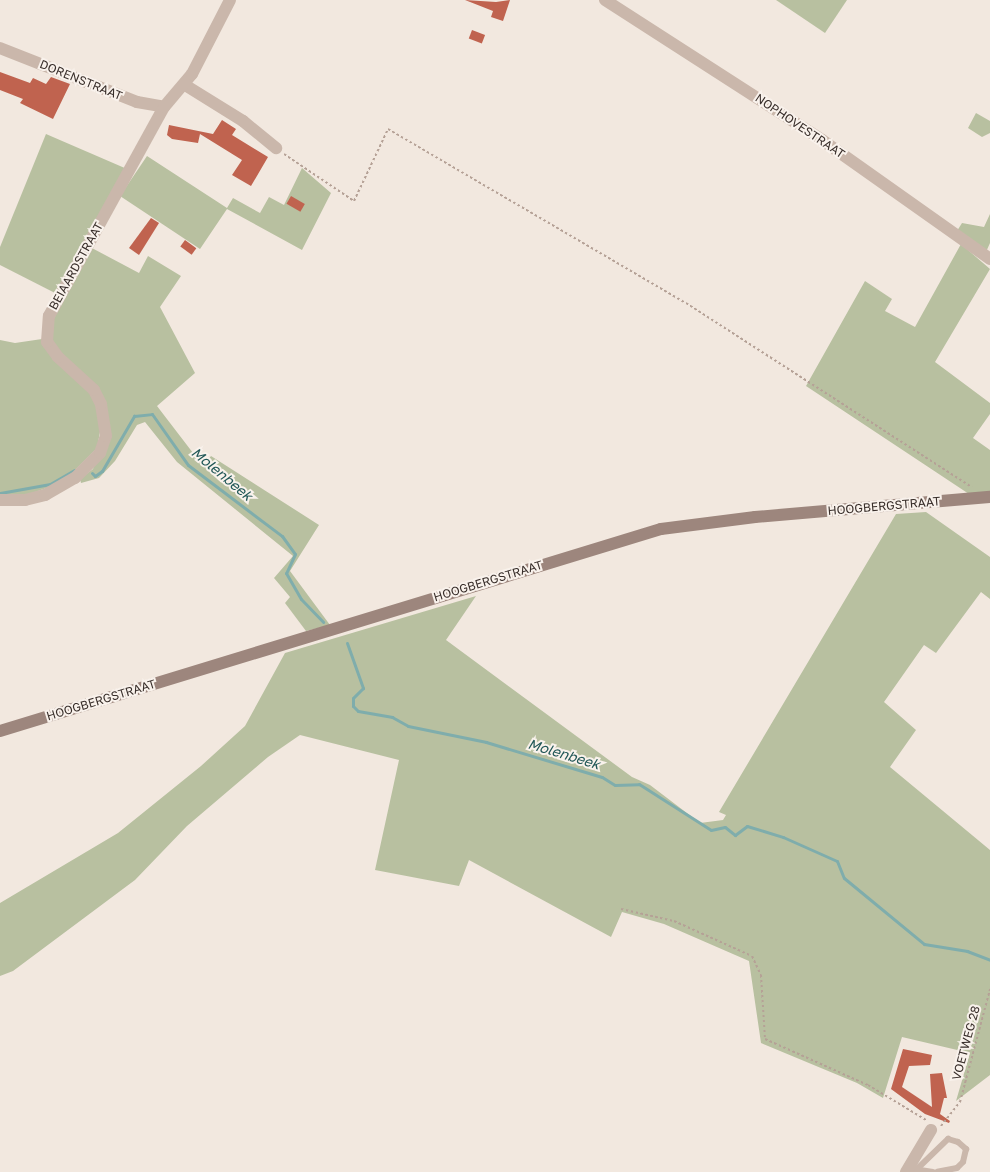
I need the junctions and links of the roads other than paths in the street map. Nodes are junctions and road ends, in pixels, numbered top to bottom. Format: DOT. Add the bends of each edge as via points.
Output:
graph roads {
  1 [pos="230,0"];
  2 [pos="605,0"];
  3 [pos="0,48"];
  4 [pos="185,86"];
  5 [pos="164,107"];
  6 [pos="276,148"];
  7 [pos="990,259"];
  8 [pos="987,497"];
  9 [pos="0,500"];
  10 [pos="0,731"];
  11 [pos="931,1130"];
  12 [pos="910,1170"];
  13 [pos="935,1172"];
  1 -- 4 [label="street, BEIAARDSTRAAT"];
  2 -- 7 [label="street, NOPHOVESTRAAT" via="822,140"];
  3 -- 5 [label="street, DORENSTRAAT" via="137,102"];
  4 -- 5 [label="street, BEIAARDSTRAAT"];
  4 -- 6 [label="street" via="243,121"];
  5 -- 9 [label="street, BEIAARDSTRAAT" via="157,126 55,302 46,328 47,342 58,357 94,390 101,404 106,436 100,453 75,478 45,494 25,500"];
  8 -- 10 [label="street, HOOGBERGSTRAAT" via="756,517 661,529"];
  11 -- 12 [label="street"];
  12 -- 13 [label="lane"];
  12 -- 13 [label="lane" via="948,1139 966,1149 963,1162 956,1168"];
}
